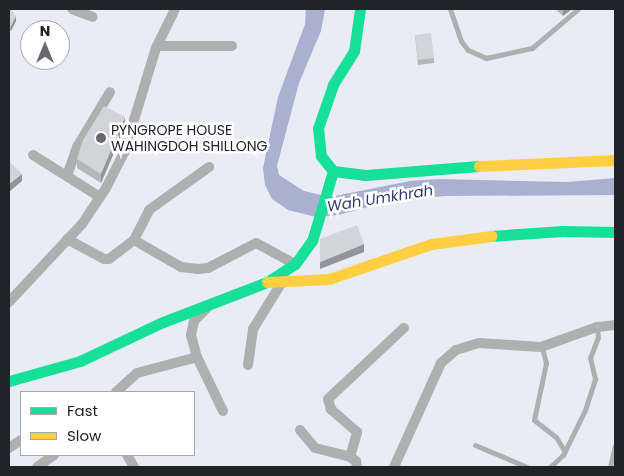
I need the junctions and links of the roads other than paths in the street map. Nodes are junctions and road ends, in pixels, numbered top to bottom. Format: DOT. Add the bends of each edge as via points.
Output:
graph roads {
  1 [pos="72,9"];
  2 [pos="175,9"];
  3 [pos="360,9"];
  4 [pos="450,9"];
  5 [pos="578,9"];
  6 [pos="93,18"];
  7 [pos="158,46"];
  8 [pos="232,46"];
  9 [pos="110,92"];
  10 [pos="33,155"];
  11 [pos="615,160"];
  12 [pos="209,167"];
  13 [pos="333,171"];
  14 [pos="67,176"];
  15 [pos="100,197"];
  16 [pos="615,232"];
  17 [pos="67,239"];
  18 [pos="134,240"];
  19 [pos="295,264"];
  20 [pos="268,282"];
  21 [pos="282,282"];
  22 [pos="218,300"];
  23 [pos="9,302"];
  24 [pos="615,325"];
  25 [pos="597,327"];
  26 [pos="404,328"];
  27 [pos="541,347"];
  28 [pos="197,357"];
  29 [pos="248,365"];
  30 [pos="9,381"];
  31 [pos="117,391"];
  32 [pos="224,411"];
  33 [pos="300,430"];
  34 [pos="20,441"];
  35 [pos="475,445"];
  36 [pos="615,446"];
  37 [pos="9,448"];
  38 [pos="565,452"];
  39 [pos="53,456"];
  40 [pos="127,456"];
  41 [pos="350,457"];
  42 [pos="37,467"];
  43 [pos="134,467"];
  44 [pos="357,467"];
  45 [pos="394,467"];
  46 [pos="527,467"];
  47 [pos="550,467"];
  48 [pos="610,467"];
  1 -- 6 [label="street"];
  2 -- 7 [label="street"];
  3 -- 13 [label="street" via="354,50 333,85 318,128 321,156"];
  4 -- 5 [label="lane" via="460,41 468,50 486,58 532,48"];
  7 -- 8 [label="street"];
  7 -- 15 [label="street" via="124,153"];
  9 -- 14 [label="street" via="77,146"];
  10 -- 14 [label="street"];
  11 -- 13 [label="street" via="413,169 366,175"];
  12 -- 18 [label="street" via="149,210"];
  13 -- 19 [label="street" via="316,230 307,252"];
  14 -- 15 [label="street"];
  15 -- 17 [label="street"];
  16 -- 21 [label="street" via="563,230 460,238 430,244 329,278"];
  17 -- 18 [label="street" via="104,259 110,259"];
  17 -- 23 [label="street"];
  18 -- 19 [label="street" via="181,267 208,268 256,243"];
  19 -- 20 [label="street"];
  20 -- 21 [label="street"];
  20 -- 22 [label="street"];
  21 -- 29 [label="street" via="254,329"];
  22 -- 28 [label="street" via="194,321 191,336"];
  22 -- 30 [label="street" via="80,361"];
  24 -- 25 [label="street"];
  25 -- 27 [label="street"];
  25 -- 38 [label="lane" via="598,337 590,358 595,379 585,410"];
  26 -- 41 [label="street" via="328,399 331,409 357,432"];
  27 -- 38 [label="lane" via="546,363 534,420 556,437"];
  27 -- 45 [label="street" via="479,343 456,350 441,363"];
  28 -- 31 [label="street" via="137,373"];
  28 -- 32 [label="street"];
  33 -- 41 [label="street" via="319,451"];
  34 -- 37 [label="street"];
  35 -- 46 [label="lane"];
  36 -- 48 [label="lane"];
  38 -- 47 [label="lane"];
  39 -- 42 [label="street"];
  40 -- 43 [label="street"];
  41 -- 44 [label="street"];
}
